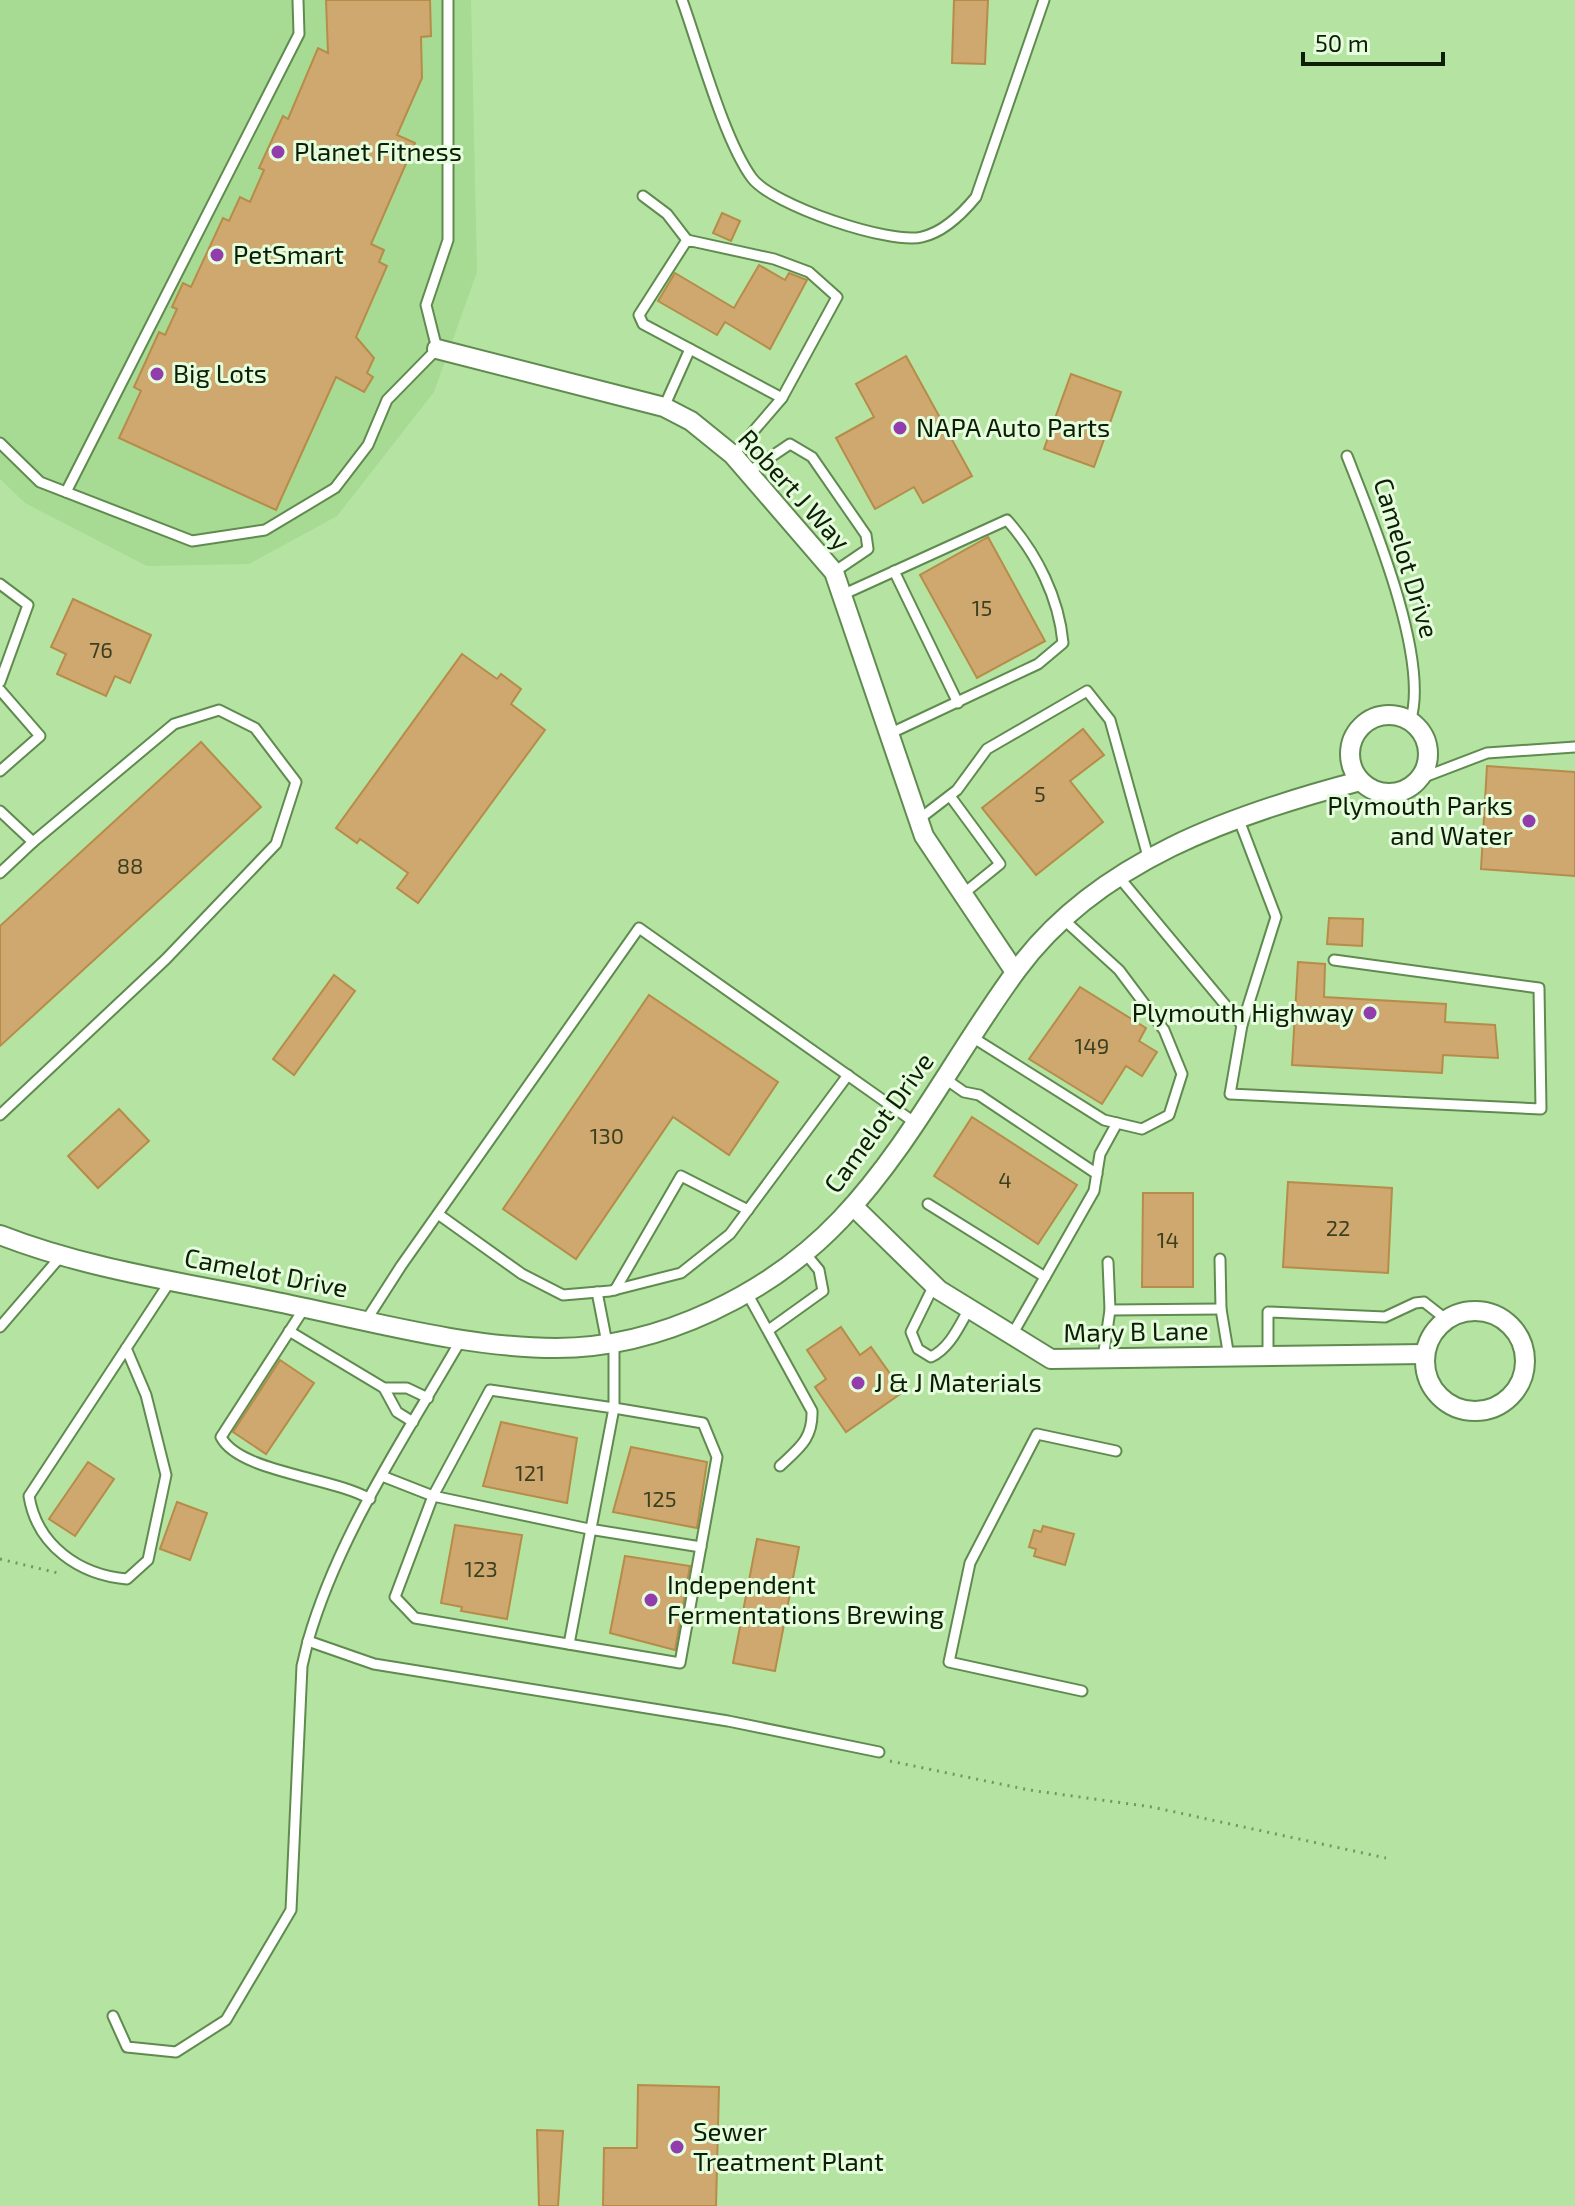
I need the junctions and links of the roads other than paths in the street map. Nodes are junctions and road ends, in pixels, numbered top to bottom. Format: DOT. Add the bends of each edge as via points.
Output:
graph roads {
  1 [pos="298,0"];
  2 [pos="448,0"];
  3 [pos="682,0"];
  4 [pos="1044,0"];
  5 [pos="643,196"];
  6 [pos="687,240"];
  7 [pos="437,349"];
  8 [pos="690,349"];
  9 [pos="782,398"];
  10 [pos="664,407"];
  11 [pos="0,443"];
  12 [pos="733,455"];
  13 [pos="1347,456"];
  14 [pos="747,473"];
  15 [pos="66,492"];
  16 [pos="894,571"];
  17 [pos="834,572"];
  18 [pos="0,584"];
  19 [pos="842,595"];
  20 [pos="0,682"];
  21 [pos="0,690"];
  22 [pos="958,703"];
  23 [pos="1410,722"];
  24 [pos="889,734"];
  25 [pos="1575,747"];
  26 [pos="0,771"];
  27 [pos="1419,779"];
  28 [pos="1360,781"];
  29 [pos="950,796"];
  30 [pos="0,811"];
  31 [pos="918,820"];
  32 [pos="1239,820"];
  33 [pos="33,842"];
  34 [pos="1149,860"];
  35 [pos="0,873"];
  36 [pos="1118,876"];
  37 [pos="963,894"];
  38 [pos="1061,918"];
  39 [pos="1334,960"];
  40 [pos="1015,972"];
  41 [pos="1242,1025"];
  42 [pos="972,1037"];
  43 [pos="848,1075"];
  44 [pos="944,1078"];
  45 [pos="0,1115"];
  46 [pos="914,1122"];
  47 [pos="1117,1123"];
  48 [pos="1097,1174"];
  49 [pos="928,1204"];
  50 [pos="853,1206"];
  51 [pos="748,1210"];
  52 [pos="438,1214"];
  53 [pos="0,1235"];
  54 [pos="805,1253"];
  55 [pos="61,1256"];
  56 [pos="1220,1259"];
  57 [pos="1108,1262"];
  58 [pos="1045,1277"];
  59 [pos="171,1280"];
  60 [pos="934,1285"];
  61 [pos="615,1290"];
  62 [pos="597,1292"];
  63 [pos="747,1293"];
  64 [pos="305,1307"];
  65 [pos="969,1309"];
  66 [pos="1221,1309"];
  67 [pos="1110,1310"];
  68 [pos="367,1319"];
  69 [pos="1447,1320"];
  70 [pos="0,1327"];
  71 [pos="770,1329"];
  72 [pos="289,1331"];
  73 [pos="1012,1335"];
  74 [pos="462,1338"];
  75 [pos="610,1343"];
  76 [pos="126,1348"];
  77 [pos="1425,1354"];
  78 [pos="1268,1356"];
  79 [pos="1229,1357"];
  80 [pos="1103,1358"];
  81 [pos="384,1388"];
  82 [pos="428,1398"];
  83 [pos="614,1408"];
  84 [pos="413,1422"];
  85 [pos="1116,1451"];
  86 [pos="780,1466"];
  87 [pos="382,1476"];
  88 [pos="433,1496"];
  89 [pos="370,1499"];
  90 [pos="589,1529"];
  91 [pos="701,1547"];
  92 [pos="308,1641"];
  93 [pos="569,1644"];
  94 [pos="1082,1691"];
  95 [pos="879,1755"];
  96 [pos="113,2016"];
  1 -- 15 [label="lane" via="299,34"];
  2 -- 7 [label="lane" via="448,240 426,305"];
  3 -- 4 [label="lane" via="732,138 753,180 794,207 895,238 912,238 948,224 976,197"];
  5 -- 6 [label="lane" via="667,214"];
  6 -- 8 [label="lane" via="639,315 643,324"];
  6 -- 9 [label="lane" via="809,272 837,297"];
  7 -- 10 [label="street, Robert J Way"];
  7 -- 15 [label="lane" via="387,400 368,445 335,488 265,530 192,541"];
  8 -- 9 [label="lane"];
  8 -- 10 [label="lane"];
  9 -- 12 [label="lane"];
  10 -- 12 [label="street, Robert J Way"];
  11 -- 15 [label="lane" via="40,482"];
  12 -- 14 [label="street, Robert J Way"];
  13 -- 23 [label="lane, Camelot Drive" via="1404,621 1417,703"];
  14 -- 17 [label="street, Robert J Way"];
  14 -- 17 [label="lane" via="790,444 812,457 866,535 868,549"];
  16 -- 19 [label="lane"];
  16 -- 22 [label="lane"];
  16 -- 22 [label="lane" via="1007,520 1029,545 1061,616 1063,643 1038,664"];
  17 -- 19 [label="street, Robert J Way"];
  18 -- 20 [label="lane" via="28,605"];
  19 -- 24 [label="street, Robert J Way"];
  21 -- 26 [label="lane" via="40,736"];
  22 -- 24 [label="lane"];
  23 -- 27 [label="street, Camelot Drive" via="1426,742"];
  23 -- 28 [label="street" via="1386,715 1355,734 1350,759"];
  24 -- 31 [label="street, Robert J Way"];
  25 -- 27 [label="lane" via="1487,753"];
  27 -- 28 [label="street" via="1397,793 1383,793"];
  28 -- 32 [label="street, Camelot Drive"];
  29 -- 31 [label="lane"];
  29 -- 34 [label="lane" via="987,749 1087,691 1110,720"];
  29 -- 37 [label="lane" via="1000,864"];
  30 -- 33 [label="lane"];
  31 -- 37 [label="street, Robert J Way"];
  32 -- 34 [label="street, Camelot Drive"];
  32 -- 41 [label="lane" via="1276,917"];
  33 -- 35 [label="lane"];
  33 -- 45 [label="lane" via="174,724 219,710 255,728 296,782 276,844 166,959"];
  34 -- 36 [label="street, Camelot Drive"];
  36 -- 38 [label="street, Camelot Drive"];
  36 -- 41 [label="lane"];
  37 -- 40 [label="street, Robert J Way"];
  38 -- 40 [label="street, Camelot Drive"];
  38 -- 47 [label="lane" via="1119,970 1164,1030 1182,1074 1169,1115 1142,1129"];
  39 -- 41 [label="lane" via="1539,988 1541,1109 1230,1094"];
  40 -- 42 [label="street, Camelot Drive"];
  42 -- 44 [label="street, Camelot Drive"];
  42 -- 47 [label="lane" via="1104,1120"];
  43 -- 46 [label="lane"];
  43 -- 51 [label="lane"];
  43 -- 52 [label="lane" via="639,928"];
  44 -- 46 [label="street, Camelot Drive"];
  44 -- 48 [label="lane" via="979,1095"];
  46 -- 50 [label="street, Camelot Drive"];
  47 -- 48 [label="lane" via="1100,1154"];
  48 -- 58 [label="lane" via="1094,1191"];
  49 -- 58 [label="lane"];
  50 -- 54 [label="street, Camelot Drive"];
  50 -- 60 [label="street, Mary B Lane"];
  51 -- 61 [label="lane" via="730,1234 681,1273"];
  51 -- 61 [label="lane" via="681,1176"];
  52 -- 62 [label="lane" via="522,1274 563,1295"];
  52 -- 68 [label="lane"];
  53 -- 55 [label="street, Camelot Drive"];
  54 -- 63 [label="street, Camelot Drive"];
  54 -- 71 [label="lane" via="819,1270 823,1291"];
  55 -- 59 [label="street, Camelot Drive"];
  55 -- 70 [label="lane"];
  56 -- 66 [label="lane"];
  57 -- 67 [label="lane"];
  58 -- 73 [label="lane"];
  59 -- 64 [label="street, Camelot Drive"];
  59 -- 76 [label="lane"];
  60 -- 65 [label="street, Mary B Lane"];
  60 -- 65 [label="lane" via="911,1332 918,1349 931,1357 938,1353"];
  61 -- 62 [label="lane"];
  62 -- 75 [label="lane"];
  63 -- 71 [label="lane"];
  63 -- 75 [label="street, Camelot Drive" via="657,1331"];
  64 -- 68 [label="street, Camelot Drive"];
  64 -- 72 [label="lane"];
  65 -- 73 [label="street, Mary B Lane"];
  66 -- 67 [label="lane"];
  66 -- 79 [label="lane"];
  67 -- 80 [label="lane"];
  68 -- 74 [label="street, Camelot Drive"];
  69 -- 77 [label="street" via="1430,1338"];
  69 -- 77 [label="street" via="1472,1311 1489,1312 1516,1332 1526,1364 1514,1395 1486,1411 1454,1408 1431,1386"];
  69 -- 78 [label="lane" via="1424,1302 1385,1317 1268,1312"];
  71 -- 86 [label="lane" via="812,1411 808,1439"];
  72 -- 81 [label="lane"];
  72 -- 89 [label="lane" via="221,1434 223,1442 247,1461 350,1487"];
  73 -- 80 [label="street, Mary B Lane" via="1051,1359"];
  74 -- 75 [label="street, Camelot Drive" via="554,1348"];
  74 -- 82 [label="lane"];
  75 -- 83 [label="lane"];
  76 -- 76 [label="lane" via="29,1496 45,1537 65,1556 98,1577 127,1579 148,1560 166,1475 146,1395"];
  77 -- 78 [label="street, Mary B Lane"];
  78 -- 79 [label="street, Mary B Lane"];
  79 -- 80 [label="street, Mary B Lane"];
  81 -- 82 [label="lane" via="407,1388"];
  81 -- 84 [label="lane" via="397,1412"];
  82 -- 84 [label="lane"];
  83 -- 88 [label="lane" via="490,1390"];
  83 -- 90 [label="lane"];
  83 -- 91 [label="lane" via="703,1423 717,1457"];
  84 -- 87 [label="lane"];
  85 -- 94 [label="lane" via="1037,1434 970,1563 949,1662"];
  87 -- 88 [label="lane"];
  87 -- 89 [label="lane"];
  88 -- 90 [label="lane"];
  88 -- 93 [label="lane" via="395,1597 415,1618"];
  89 -- 92 [label="lane" via="320,1599"];
  90 -- 91 [label="lane"];
  90 -- 93 [label="lane"];
  91 -- 93 [label="lane" via="680,1663"];
  92 -- 95 [label="lane" via="374,1664 728,1721"];
  92 -- 96 [label="lane" via="300,1696 291,1910 226,2020 176,2052 127,2047"];
}
